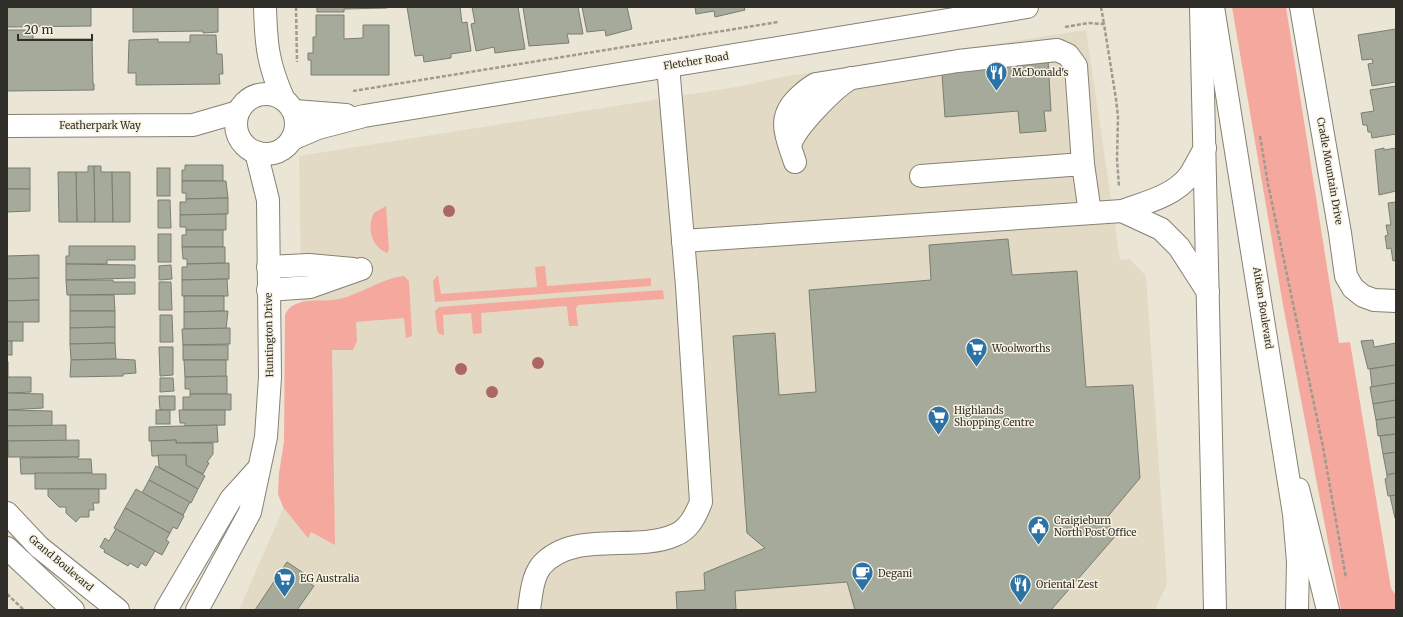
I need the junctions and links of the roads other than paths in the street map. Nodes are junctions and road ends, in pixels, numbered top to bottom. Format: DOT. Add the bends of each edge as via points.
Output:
graph roads {
  1 [pos="265,7"];
  2 [pos="1027,7"];
  3 [pos="1201,7"];
  4 [pos="1213,7"];
  5 [pos="1301,7"];
  6 [pos="266,44"];
  7 [pos="668,66"];
  8 [pos="254,96"];
  9 [pos="289,106"];
  10 [pos="238,112"];
  11 [pos="364,116"];
  12 [pos="193,125"];
  13 [pos="7,126"];
  14 [pos="287,144"];
  15 [pos="249,148"];
  16 [pos="1205,148"];
  17 [pos="793,154"];
  18 [pos="1083,164"];
  19 [pos="921,176"];
  20 [pos="268,200"];
  21 [pos="1122,211"];
  22 [pos="1090,213"];
  23 [pos="683,241"];
  24 [pos="268,266"];
  25 [pos="268,290"];
  26 [pos="1208,292"];
  27 [pos="1396,301"];
  28 [pos="1282,426"];
  29 [pos="259,468"];
  30 [pos="7,513"];
  31 [pos="7,548"];
  32 [pos="73,610"];
  33 [pos="118,610"];
  34 [pos="166,610"];
  35 [pos="197,610"];
  36 [pos="529,610"];
  37 [pos="1215,610"];
  38 [pos="1297,610"];
  39 [pos="1328,610"];
  1 -- 6 [label="street"];
  2 -- 7 [label="street, Fletcher Road"];
  3 -- 16 [label="street"];
  4 -- 28 [label="street, Aitken Boulevard"];
  5 -- 27 [label="street, Cradle Mountain Drive" via="1346,276 1353,288 1363,296 1374,300"];
  6 -- 8 [label="street"];
  6 -- 9 [label="street" via="274,77"];
  7 -- 11 [label="street, Fletcher Road"];
  7 -- 23 [label="street"];
  8 -- 9 [label="street" via="269,94"];
  8 -- 10 [label="street" via="247,100"];
  9 -- 11 [label="street, Fletcher Road"];
  9 -- 14 [label="street" via="296,130"];
  10 -- 12 [label="street, Featherpark Way"];
  10 -- 15 [label="street" via="236,129"];
  11 -- 14 [label="street, Fletcher Road" via="318,128"];
  12 -- 13 [label="street, Featherpark Way"];
  12 -- 15 [label="street, Featherpark Way"];
  14 -- 15 [label="street" via="264,154"];
  14 -- 20 [label="street, Huntington Drive"];
  15 -- 20 [label="street, Huntington Drive"];
  16 -- 21 [label="street" via="1189,176 1177,188"];
  16 -- 26 [label="street"];
  17 -- 18 [label="street" via="785,122 787,110 816,84 958,61 1044,51 1064,52 1076,66"];
  18 -- 19 [label="street"];
  18 -- 22 [label="street"];
  20 -- 24 [label="street, Huntington Drive"];
  21 -- 22 [label="street"];
  21 -- 26 [label="street" via="1161,229 1180,247"];
  22 -- 23 [label="street"];
  23 -- 36 [label="street" via="700,476 701,502 697,514 689,525 676,535 658,540 584,545 552,556 540,567 534,582"];
  24 -- 25 [label="street, Huntington Drive"];
  24 -- 25 [label="street" via="309,265 361,269 310,288"];
  25 -- 29 [label="street, Huntington Drive" via="269,408"];
  26 -- 37 [label="street"];
  28 -- 38 [label="street, Aitken Boulevard" via="1298,562"];
  28 -- 39 [label="street"];
  29 -- 34 [label="street" via="231,498"];
  29 -- 35 [label="street, Huntington Drive" via="250,512"];
  30 -- 33 [label="street, Grand Boulevard" via="38,547"];
  31 -- 32 [label="street"];
}
